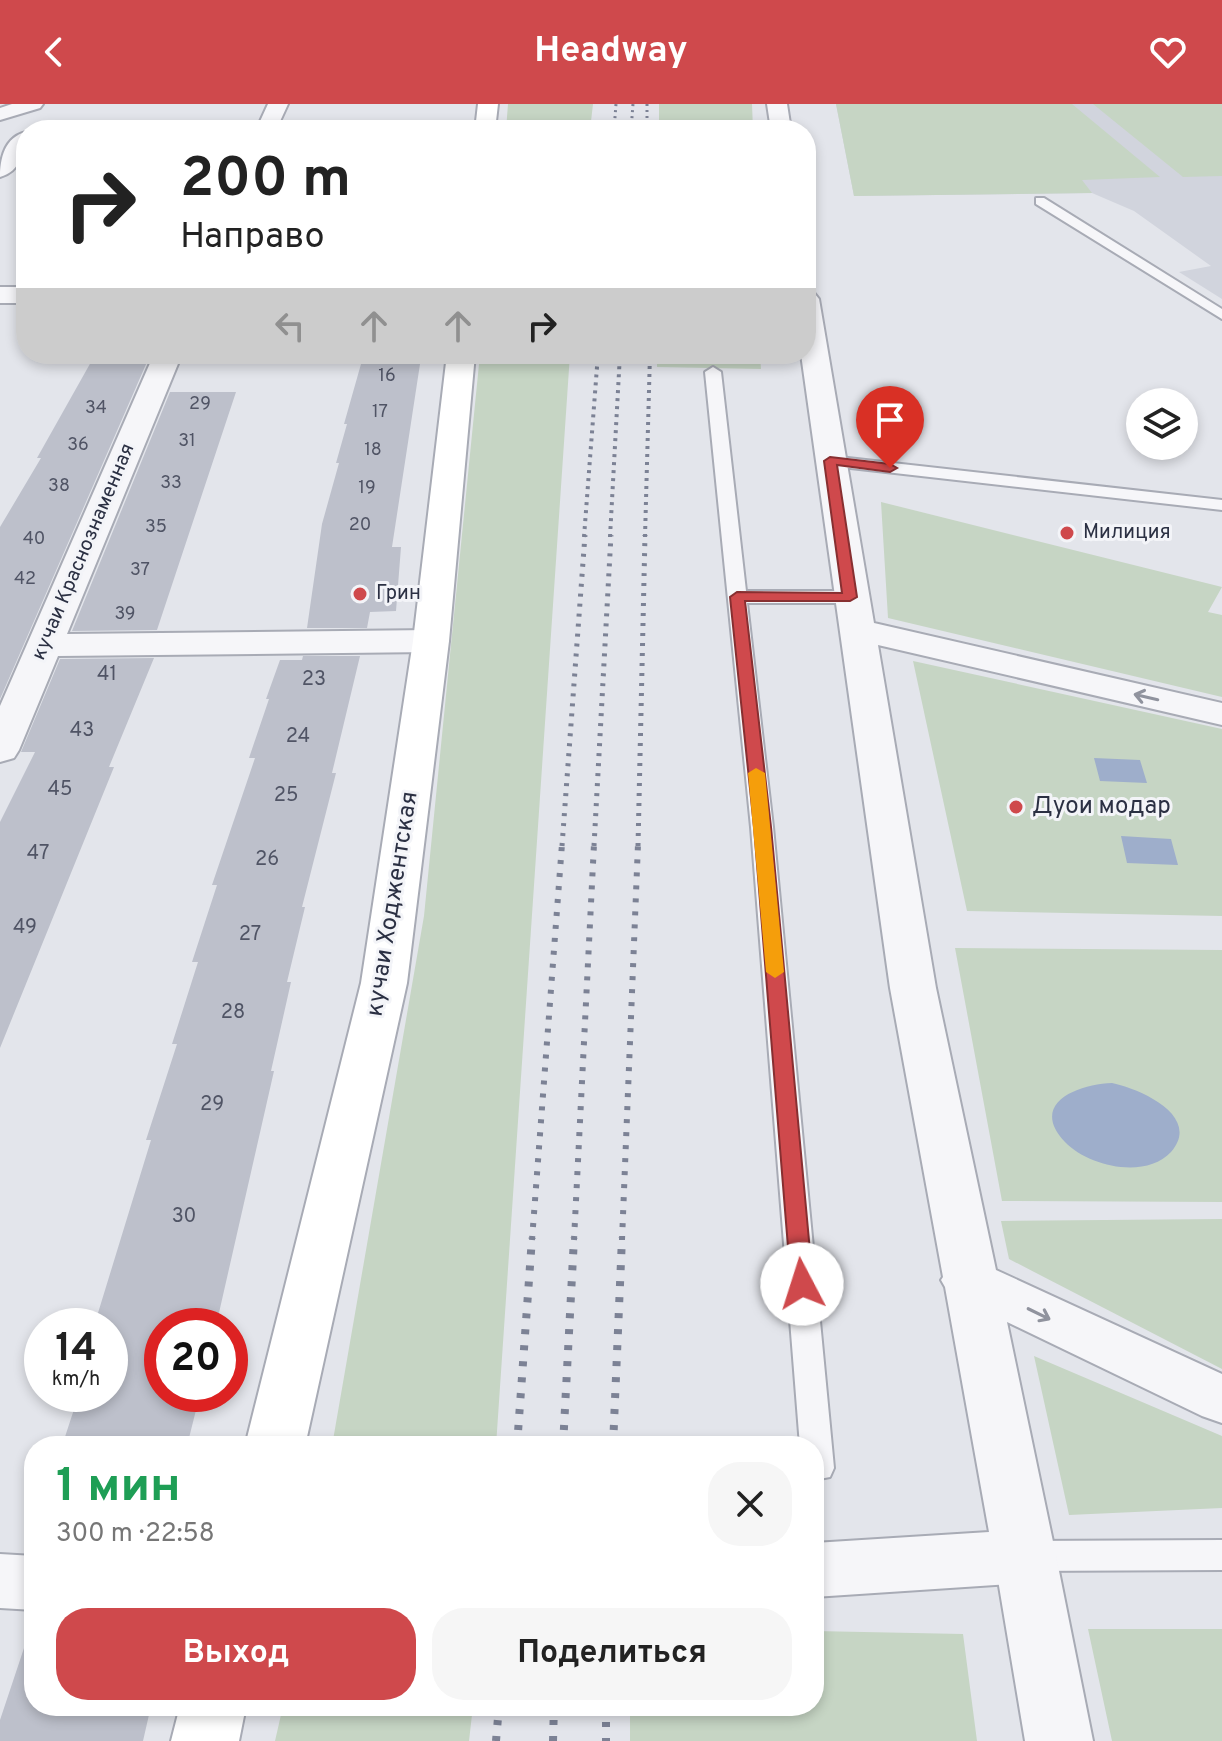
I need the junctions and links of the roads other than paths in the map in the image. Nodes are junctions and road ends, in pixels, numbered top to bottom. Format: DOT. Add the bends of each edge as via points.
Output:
graph roads {
  1 [pos="33,104"];
  2 [pos="53,104"];
  3 [pos="0,114"];
  4 [pos="40,120"];
  5 [pos="16,150"];
  6 [pos="0,170"];
  7 [pos="1040,201"];
  8 [pos="1222,315"];
  9 [pos="164,364"];
  10 [pos="460,364"];
  11 [pos="816,364"];
  12 [pos="713,372"];
  13 [pos="830,461"];
  14 [pos="1222,505"];
  15 [pos="737,597"];
  16 [pos="854,614"];
  17 [pos="431,641"];
  18 [pos="45,645"];
  19 [pos="8,713"];
  20 [pos="1222,714"];
  21 [pos="0,750"];
  22 [pos="968,1280"];
  23 [pos="1222,1400"];
  24 [pos="277,1436"];
  25 [pos="815,1436"];
  26 [pos="1222,1555"];
  27 [pos="1025,1556"];
  28 [pos="824,1569"];
  29 [pos="0,1581"];
  30 [pos="24,1582"];
  31 [pos="211,1716"];
  32 [pos="205,1741"];
  33 [pos="1059,1741"];
  1 -- 3 [label="street"];
  2 -- 4 [label="street"];
  5 -- 6 [label="street"];
  7 -- 8 [label="lane"];
  9 -- 18 [label="street, кучаи Краснознаменная"];
  10 -- 17 [label="main road, кучаи Ходжентская"];
  11 -- 13 [label="street"];
  12 -- 15 [label="lane"];
  13 -- 14 [label="lane"];
  13 -- 16 [label="street"];
  15 -- 16 [label="lane"];
  15 -- 25 [label="lane"];
  20 -- 16 [label="street, one-way"];
  16 -- 22 [label="street" via="913,988"];
  17 -- 18 [label="street"];
  17 -- 24 [label="main road, кучаи Ходжентская" via="384,983"];
  18 -- 19 [label="street, кучаи Краснознаменная"];
  19 -- 21 [label="street, кучаи Краснознаменная"];
  22 -- 23 [label="street, one-way"];
  22 -- 27 [label="street"];
  26 -- 27 [label="lane"];
  27 -- 28 [label="street"];
  27 -- 33 [label="street"];
  29 -- 30 [label="street"];
  31 -- 32 [label="main road"];
}
